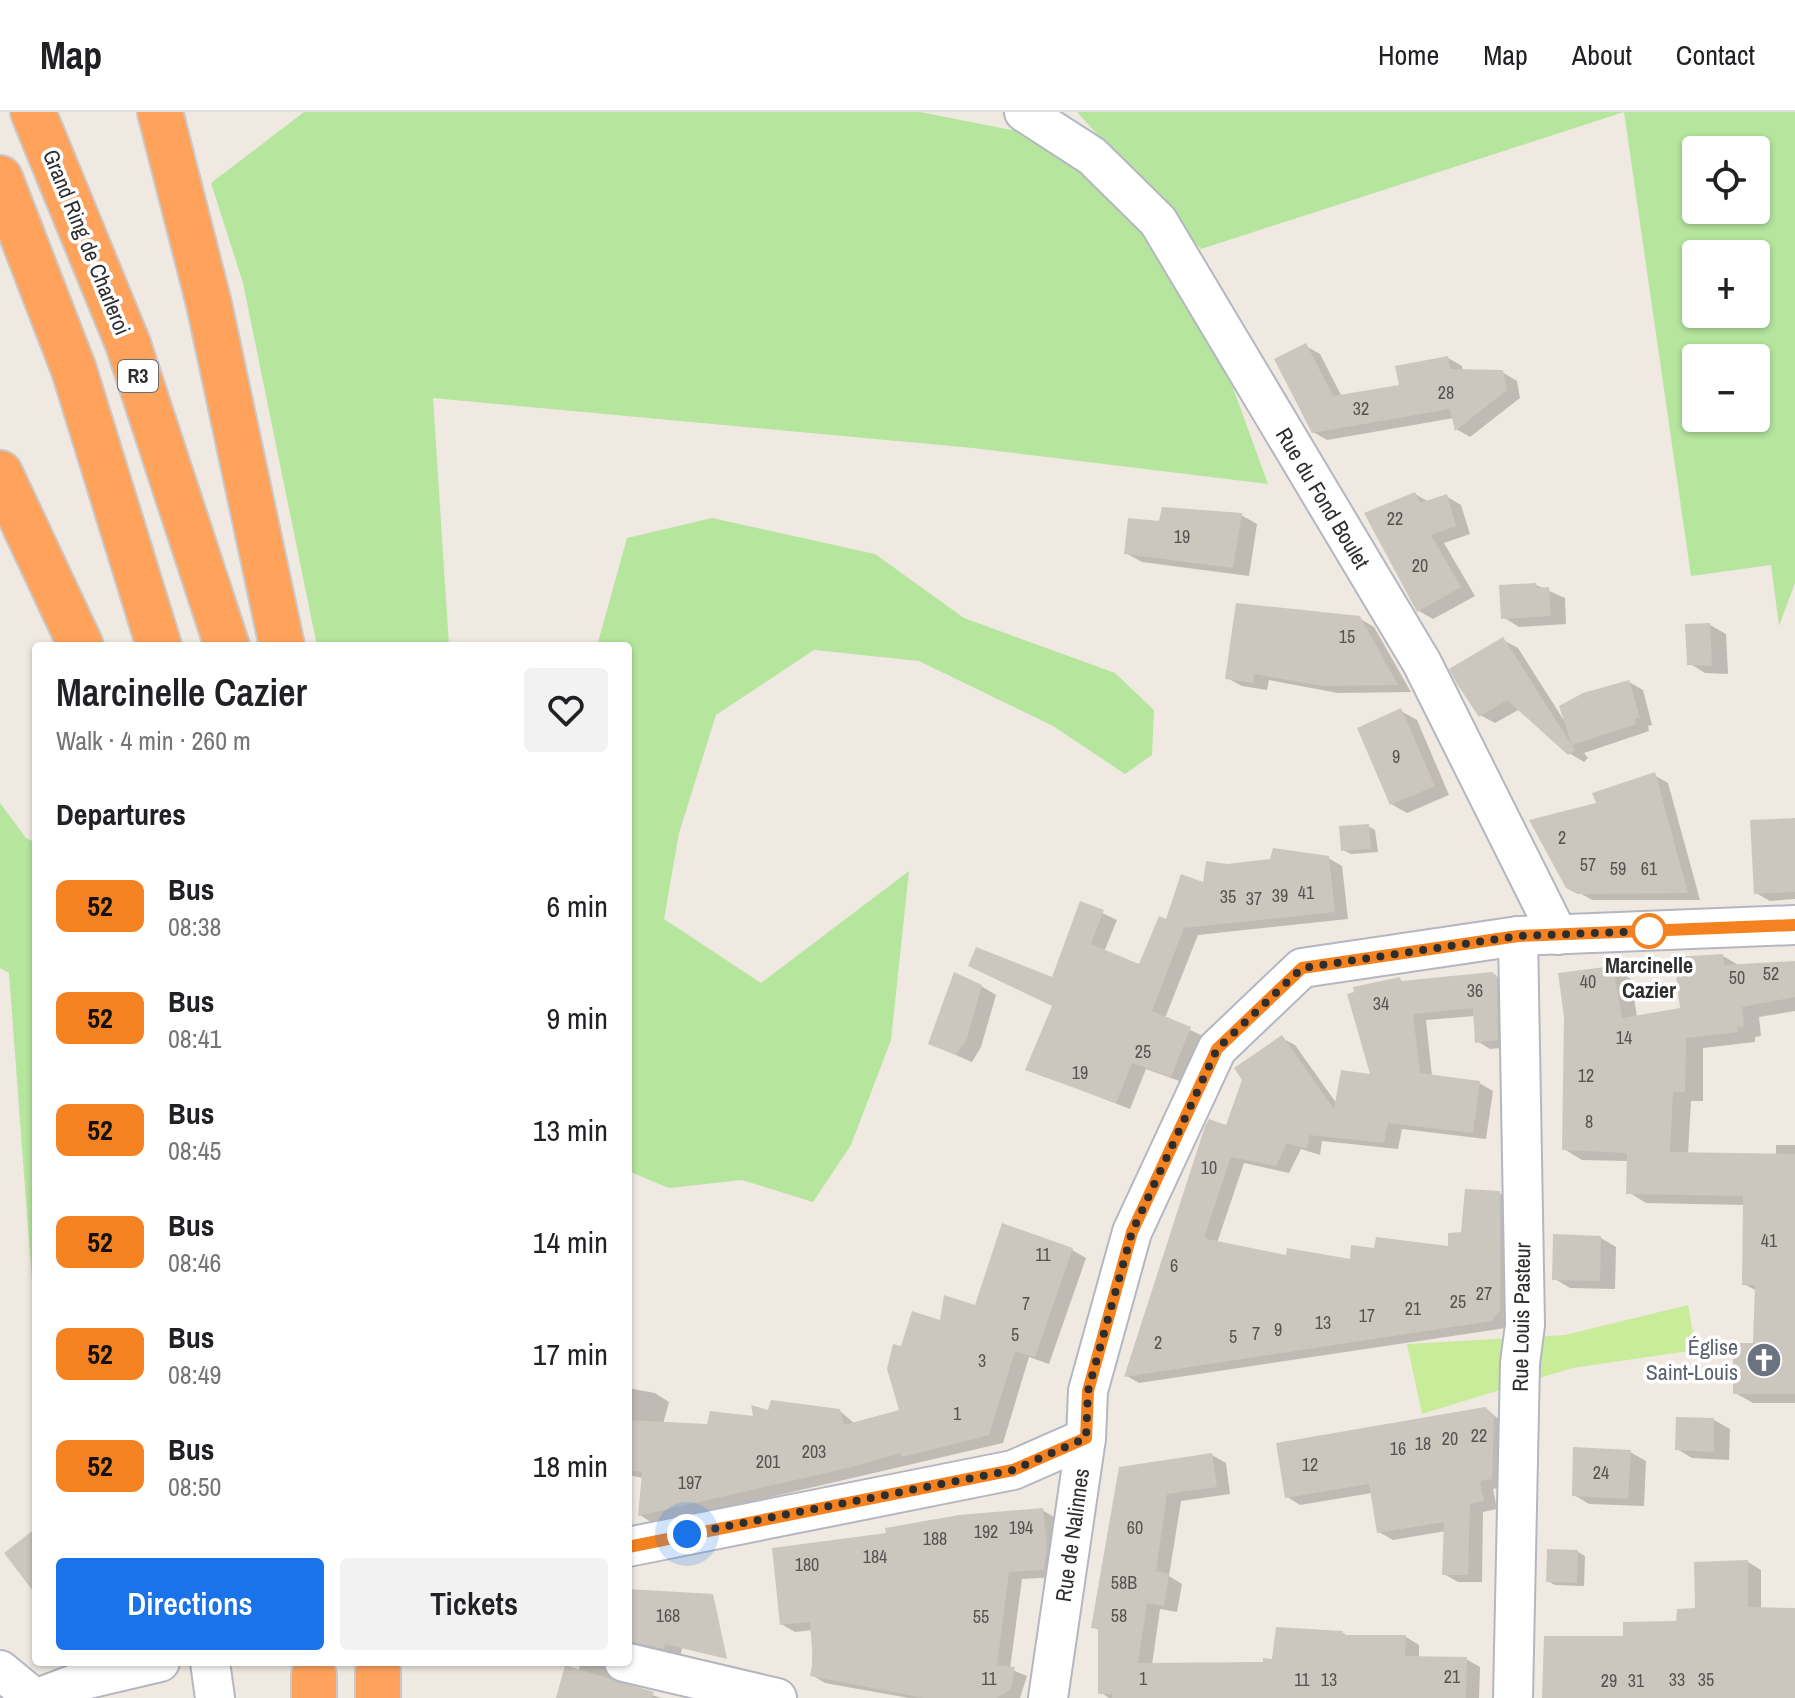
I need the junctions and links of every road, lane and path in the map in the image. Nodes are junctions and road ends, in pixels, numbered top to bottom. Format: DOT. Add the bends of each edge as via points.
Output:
graph roads {
  1 [pos="33,112"];
  2 [pos="160,112"];
  3 [pos="1024,112"];
  4 [pos="0,178"];
  5 [pos="0,473"];
  6 [pos="79,642"];
  7 [pos="158,642"];
  8 [pos="226,642"];
  9 [pos="281,642"];
  10 [pos="1795,925"];
  11 [pos="1558,935"];
  12 [pos="1518,936"];
  13 [pos="1086,1438"];
  14 [pos="632,1546"];
  15 [pos="632,1664"];
  16 [pos="143,1666"];
  17 [pos="211,1666"];
  18 [pos="0,1670"];
  19 [pos="36,1698"];
  20 [pos="215,1698"];
  21 [pos="777,1698"];
  22 [pos="1048,1698"];
  23 [pos="1513,1698"];
  1 -- 8 [label="highway, Grand Ring de Charleroi / R3" via="128,344"];
  2 -- 9 [label="highway" via="212,319"];
  3 -- 11 [label="street, Rue du Fond Boulet" via="1092,156 1158,221 1422,663"];
  4 -- 7 [label="highway" via="74,370"];
  5 -- 6 [label="highway"];
  10 -- 11 [label="street, Rue de Nalinnes"];
  11 -- 12 [label="street, Rue de Nalinnes"];
  12 -- 13 [label="street, Rue de Nalinnes" via="1302,968 1217,1049 1132,1232 1088,1391"];
  12 -- 23 [label="street, Rue Louis Pasteur" via="1525,1325"];
  13 -- 14 [label="street" via="1013,1470"];
  13 -- 22 [label="street, Rue de Nalinnes"];
  15 -- 21 [label="street"];
  16 -- 19 [label="street"];
  17 -- 20 [label="street"];
  18 -- 19 [label="street"];
}
